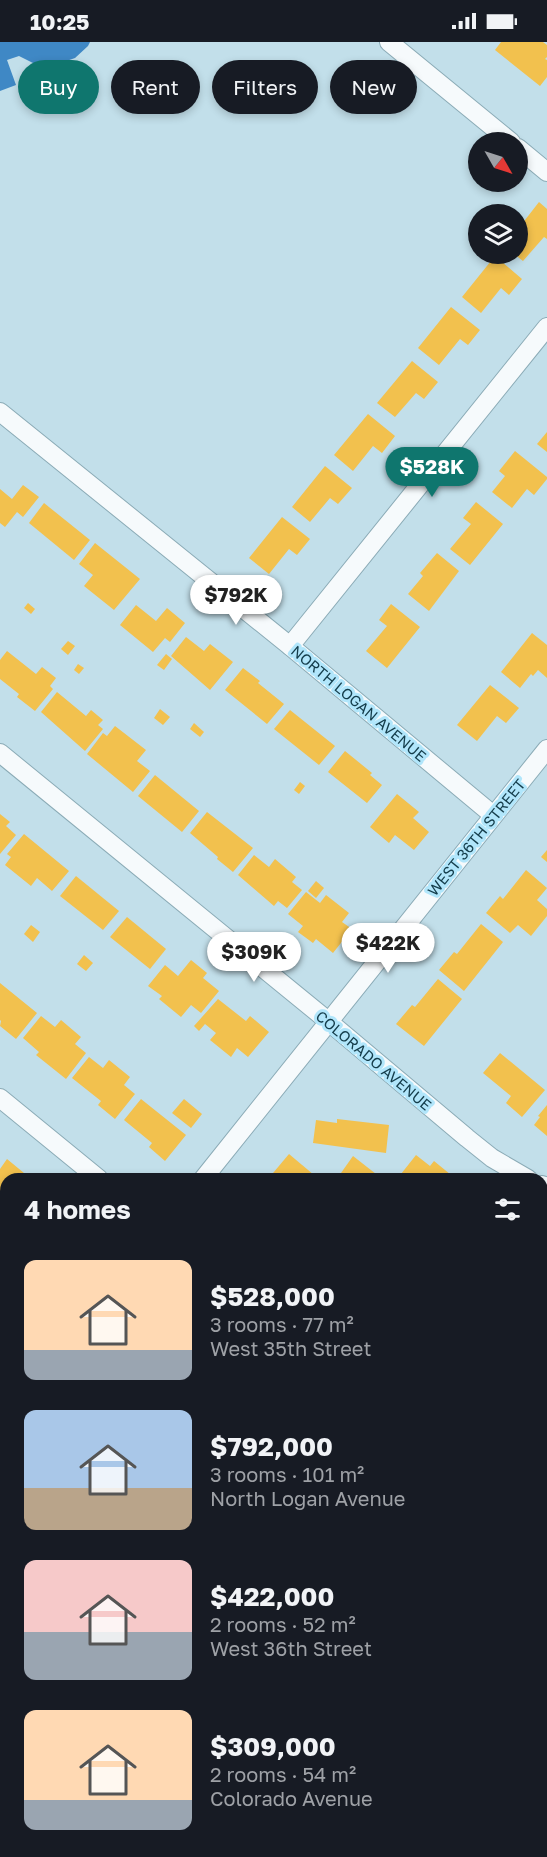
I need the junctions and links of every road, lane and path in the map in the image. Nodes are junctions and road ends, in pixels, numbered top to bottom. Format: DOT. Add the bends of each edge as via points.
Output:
graph roads {
  1 [pos="389,42"];
  2 [pos="499,132"];
  3 [pos="528,156"];
  4 [pos="547,172"];
  5 [pos="547,327"];
  6 [pos="0,412"];
  7 [pos="290,646"];
  8 [pos="547,749"];
  9 [pos="0,753"];
  10 [pos="493,815"];
  11 [pos="328,1021"];
  12 [pos="0,1098"];
  13 [pos="92,1173"];
  14 [pos="208,1173"];
  15 [pos="518,1173"];
  1 -- 2 [label="street"];
  3 -- 4 [label="street"];
  5 -- 7 [label="street"];
  6 -- 7 [label="street, NORTH LOGAN AVENUE"];
  7 -- 10 [label="street, NORTH LOGAN AVENUE"];
  8 -- 10 [label="street, WEST 36TH STREET"];
  9 -- 11 [label="street, COLORADO AVENUE"];
  10 -- 11 [label="street, WEST 36TH STREET"];
  11 -- 14 [label="street, WEST 36TH STREET"];
  11 -- 15 [label="street, COLORADO AVENUE" via="467,1138"];
  12 -- 13 [label="street"];
}
